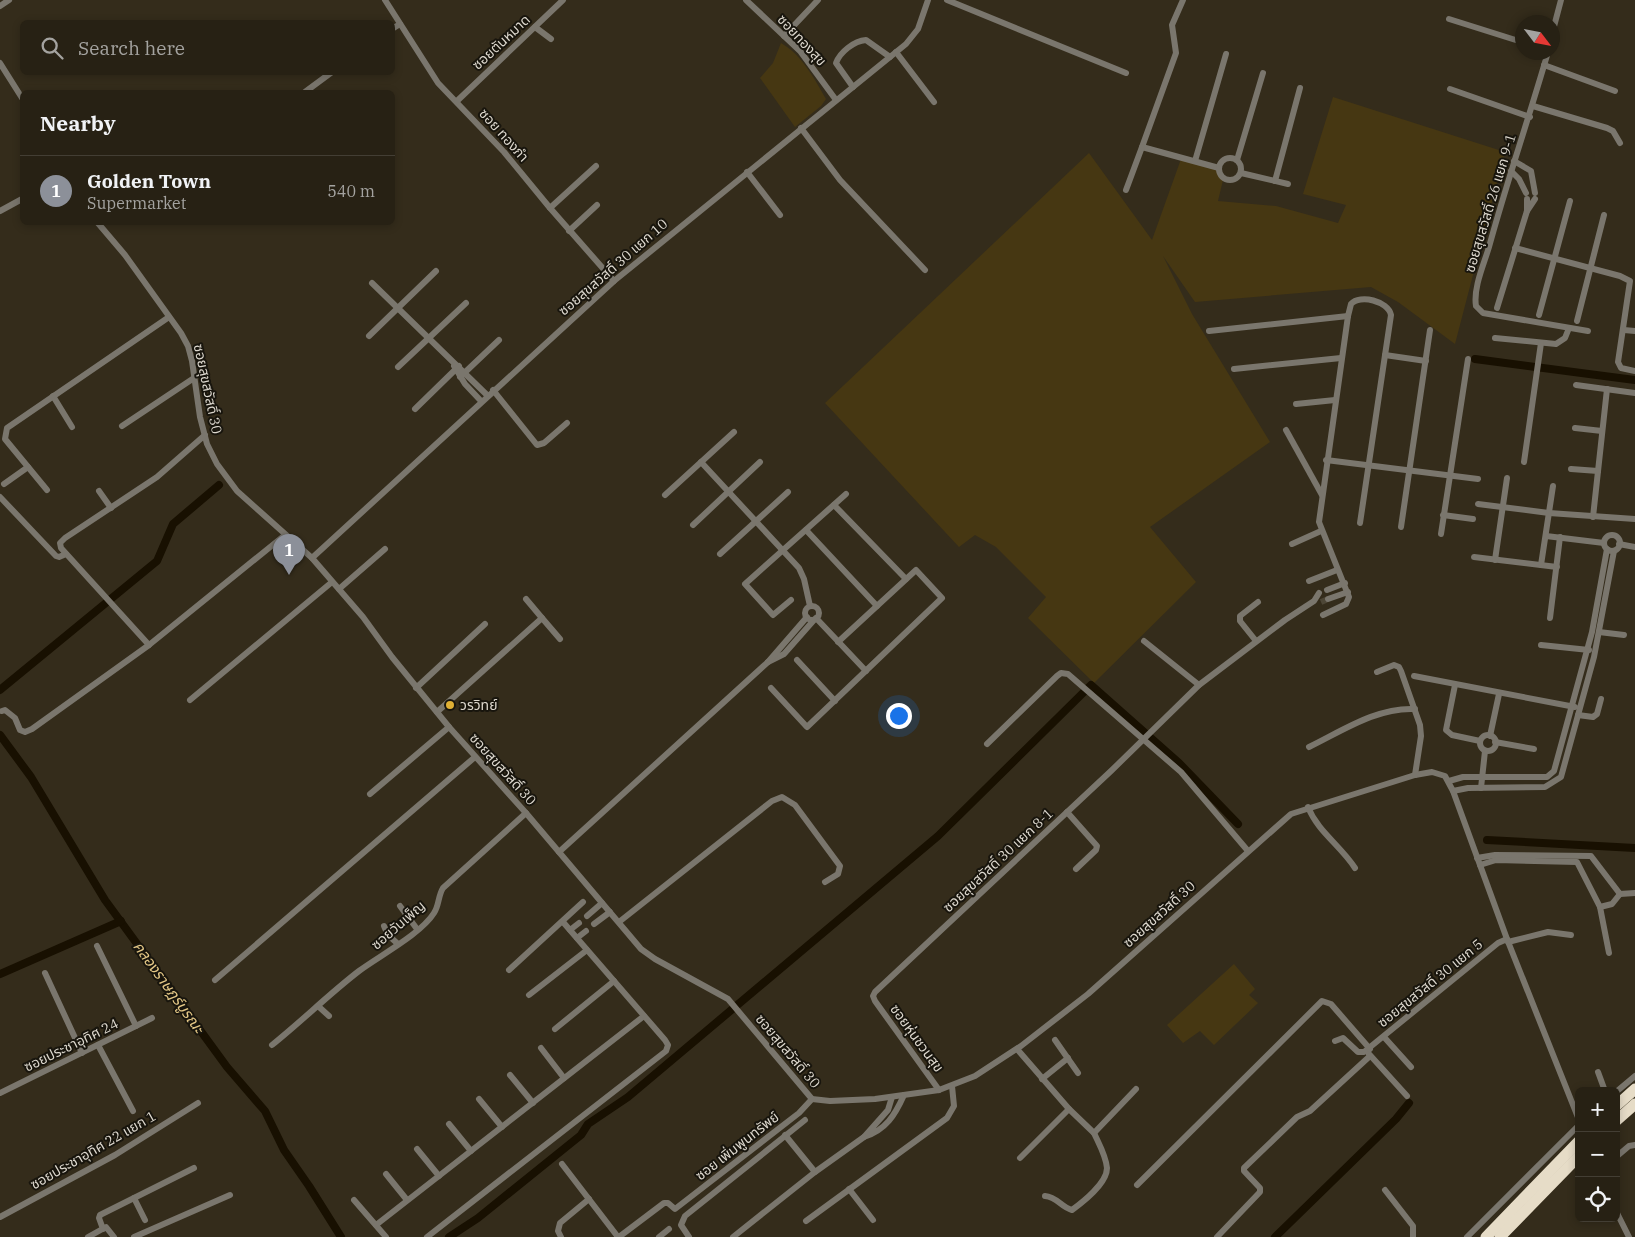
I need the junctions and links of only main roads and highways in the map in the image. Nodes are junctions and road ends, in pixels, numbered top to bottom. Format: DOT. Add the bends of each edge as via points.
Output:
graph roads {
  1 [pos="1635,1090"];
  2 [pos="1620,1103"];
  3 [pos="1635,1104"];
  4 [pos="1620,1117"];
  5 [pos="1575,1145"];
  6 [pos="1575,1160"];
  7 [pos="1486,1237"];
  8 [pos="1500,1237"];
  1 -- 2 [label="highway"];
  3 -- 4 [label="highway"];
  5 -- 7 [label="highway"];
  6 -- 8 [label="highway"];
}
